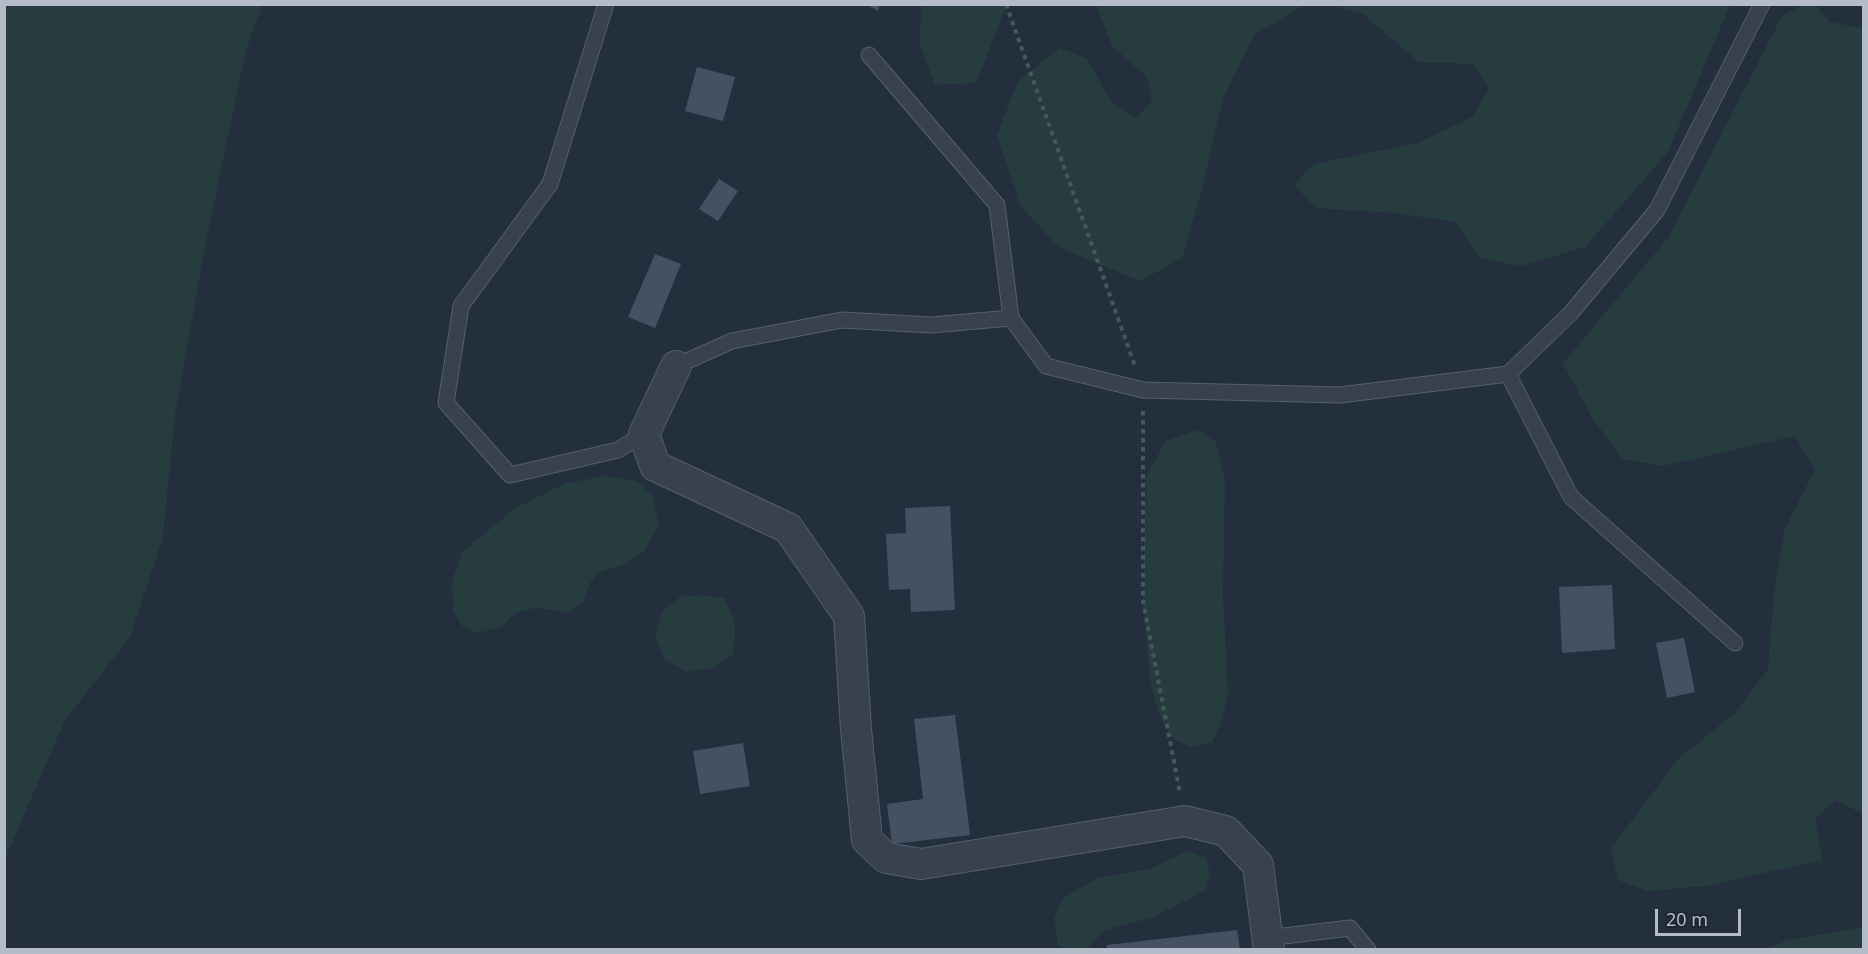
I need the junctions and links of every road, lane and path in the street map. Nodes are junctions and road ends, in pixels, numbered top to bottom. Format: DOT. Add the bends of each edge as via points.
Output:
graph roads {
  1 [pos="606,4"];
  2 [pos="1006,4"];
  3 [pos="1762,4"];
  4 [pos="869,55"];
  5 [pos="1011,318"];
  6 [pos="676,366"];
  7 [pos="1508,374"];
  8 [pos="1143,390"];
  9 [pos="644,434"];
  10 [pos="1735,643"];
  11 [pos="1185,821"];
  12 [pos="1268,944"];
  13 [pos="1368,950"];
  1 -- 9 [label="lane" via="550,184 461,306 446,403 510,476 618,450"];
  2 -- 8 [label="path"];
  3 -- 7 [label="lane" via="1657,210 1570,314"];
  4 -- 5 [label="lane" via="997,205"];
  5 -- 6 [label="lane" via="931,325 842,320 732,341"];
  5 -- 8 [label="lane" via="1046,366"];
  6 -- 9 [label="street"];
  7 -- 8 [label="lane" via="1340,394"];
  7 -- 10 [label="lane" via="1570,497"];
  8 -- 11 [label="path" via="1143,601"];
  9 -- 11 [label="street" via="655,466 788,528 849,616 867,840 886,858 921,864"];
  11 -- 12 [label="street" via="1226,831 1258,865"];
  12 -- 13 [label="lane" via="1350,928"];
}
